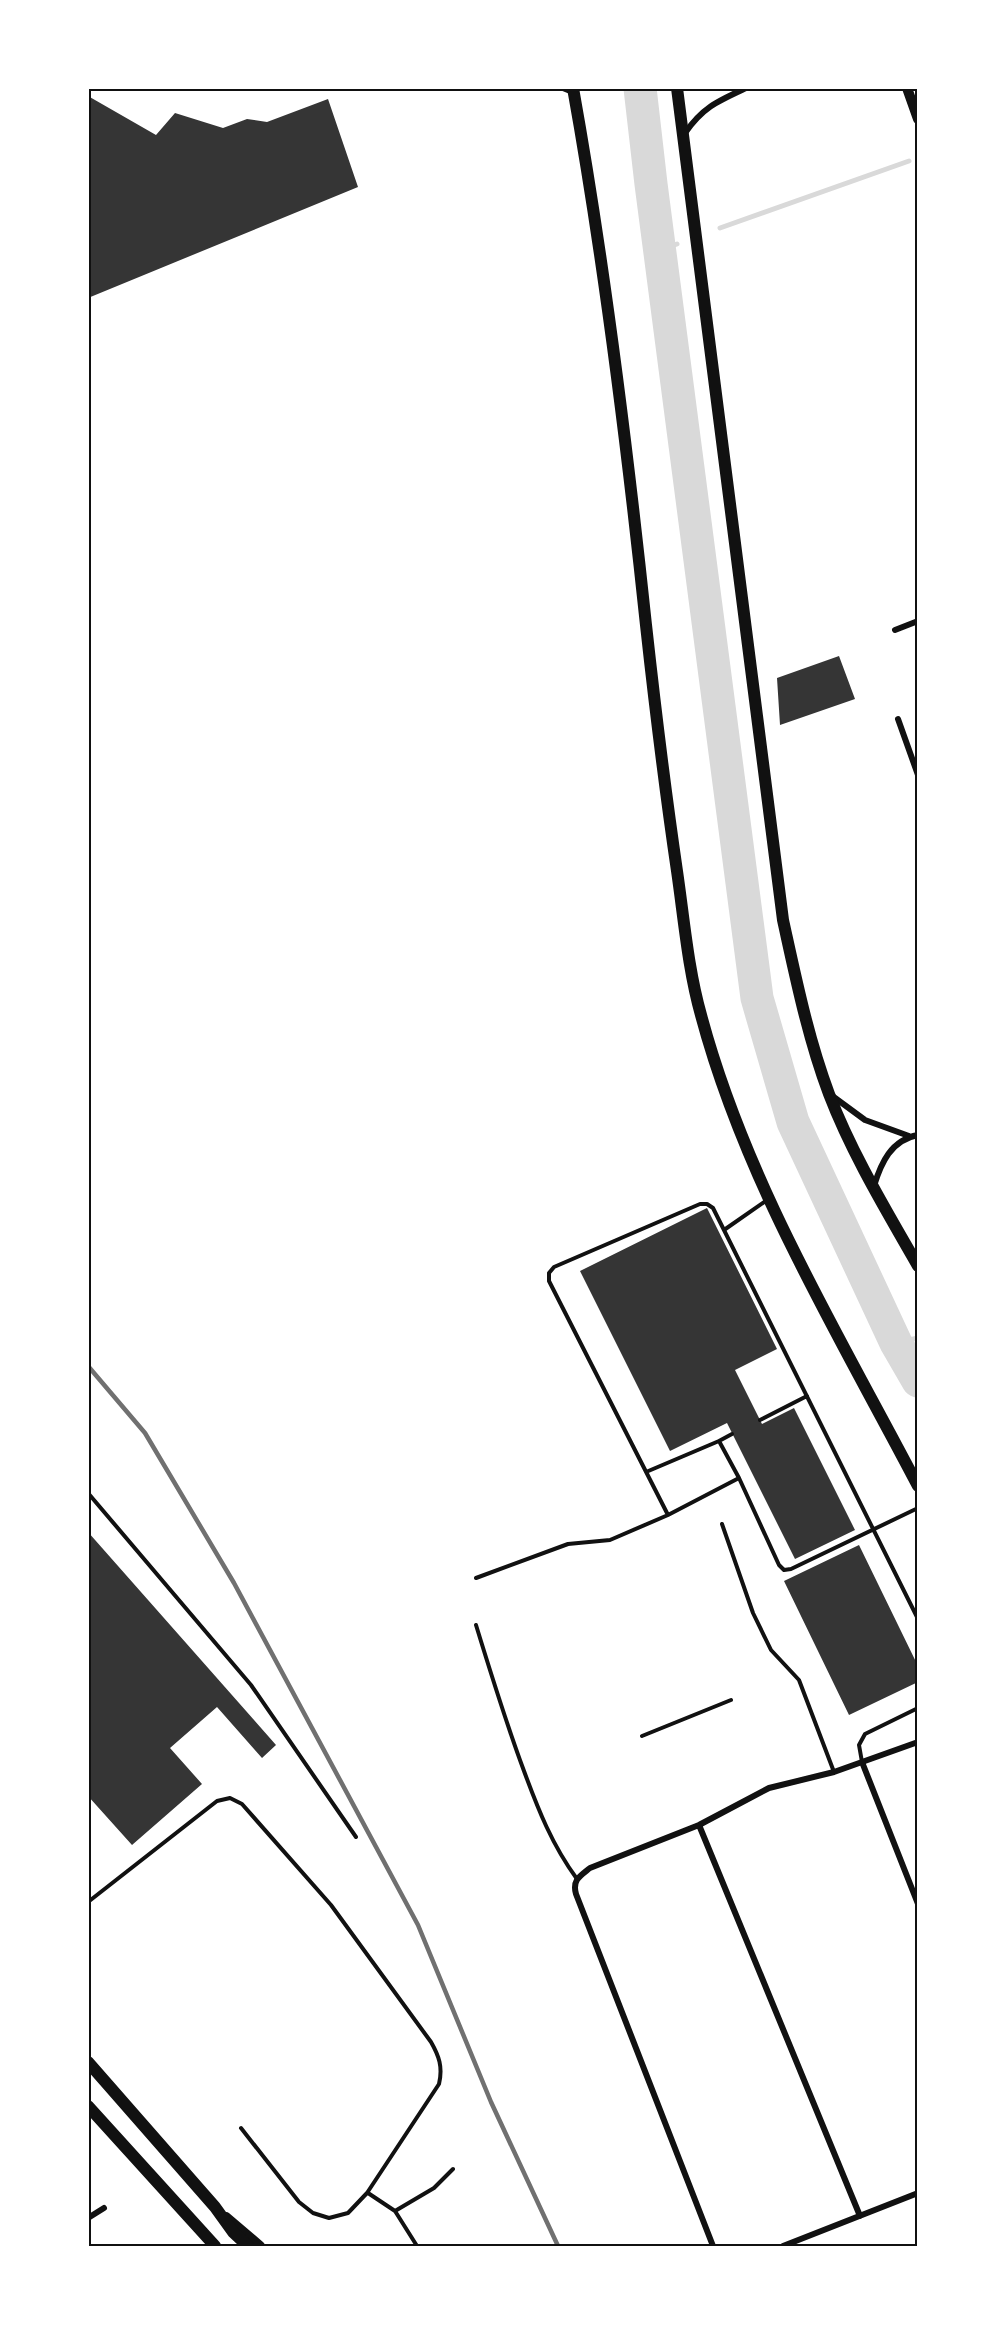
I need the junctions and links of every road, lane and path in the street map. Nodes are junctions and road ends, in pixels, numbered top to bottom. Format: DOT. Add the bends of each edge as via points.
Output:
graph roads {
  1 [pos="560,88"];
  2 [pos="677,88"];
  3 [pos="746,88"];
  4 [pos="907,88"];
  5 [pos="573,90"];
  6 [pos="918,119"];
  7 [pos="683,136"];
  8 [pos="918,621"];
  9 [pos="895,630"];
  10 [pos="898,719"];
  11 [pos="918,776"];
  12 [pos="829,1093"];
  13 [pos="918,1135"];
  14 [pos="909,1136"];
  15 [pos="874,1188"];
  16 [pos="768,1199"];
  17 [pos="724,1230"];
  18 [pos="918,1266"];
  19 [pos="807,1396"];
  20 [pos="760,1420"];
  21 [pos="732,1434"];
  22 [pos="719,1441"];
  23 [pos="646,1472"];
  24 [pos="739,1478"];
  25 [pos="918,1486"];
  26 [pos="88,1493"];
  27 [pos="918,1508"];
  28 [pos="668,1515"];
  29 [pos="722,1524"];
  30 [pos="873,1529"];
  31 [pos="476,1578"];
  32 [pos="918,1619"];
  33 [pos="476,1625"];
  34 [pos="731,1700"];
  35 [pos="918,1708"];
  36 [pos="642,1736"];
  37 [pos="918,1742"];
  38 [pos="862,1761"];
  39 [pos="834,1772"];
  40 [pos="699,1825"];
  41 [pos="356,1837"];
  42 [pos="577,1879"];
  43 [pos="88,1902"];
  44 [pos="918,1904"];
  45 [pos="88,2062"];
  46 [pos="88,2106"];
  47 [pos="241,2128"];
  48 [pos="453,2169"];
  49 [pos="368,2193"];
  50 [pos="918,2193"];
  51 [pos="215,2207"];
  52 [pos="104,2208"];
  53 [pos="395,2211"];
  54 [pos="860,2216"];
  55 [pos="88,2218"];
  56 [pos="215,2247"];
  57 [pos="248,2247"];
  58 [pos="260,2247"];
  59 [pos="417,2247"];
  60 [pos="713,2247"];
  61 [pos="783,2247"];
  1 -- 5 [label="lane"];
  2 -- 7 [label="main road"];
  3 -- 7 [label="street" via="712,104 697,116"];
  4 -- 6 [label="main road"];
  5 -- 16 [label="main road" via="631,490 657,734 688,946 700,1013 729,1105"];
  7 -- 12 [label="main road" via="783,920 802,1007"];
  8 -- 9 [label="street"];
  10 -- 11 [label="street"];
  12 -- 14 [label="street" via="865,1120"];
  12 -- 15 [label="main road"];
  13 -- 14 [label="street"];
  14 -- 15 [label="street" via="891,1149 880,1164"];
  15 -- 18 [label="main road"];
  16 -- 17 [label="lane"];
  16 -- 25 [label="main road"];
  17 -- 19 [label="lane"];
  17 -- 23 [label="lane" via="713,1208 700,1204 554,1267 549,1273 549,1281"];
  19 -- 20 [label="lane"];
  19 -- 30 [label="lane"];
  21 -- 22 [label="lane"];
  22 -- 23 [label="lane"];
  22 -- 24 [label="lane"];
  23 -- 28 [label="lane"];
  24 -- 28 [label="lane"];
  24 -- 30 [label="lane" via="778,1565 784,1570"];
  26 -- 41 [label="lane" via="251,1685"];
  27 -- 30 [label="lane"];
  28 -- 31 [label="lane" via="610,1540 568,1544"];
  29 -- 39 [label="lane" via="753,1613 771,1650 799,1680"];
  30 -- 32 [label="lane"];
  33 -- 42 [label="lane" via="530,1788 551,1839"];
  34 -- 36 [label="lane"];
  35 -- 38 [label="lane" via="865,1734 859,1745"];
  37 -- 38 [label="street"];
  38 -- 39 [label="street"];
  38 -- 44 [label="street"];
  39 -- 40 [label="street" via="769,1788"];
  40 -- 42 [label="street" via="590,1868"];
  40 -- 54 [label="street"];
  42 -- 60 [label="street" via="576,1894"];
  43 -- 49 [label="lane" via="217,1801 230,1798 242,1804 331,1905 439,2056 439,2084"];
  45 -- 51 [label="main road"];
  46 -- 56 [label="main road"];
  47 -- 49 [label="lane" via="299,2202 313,2213 329,2218 348,2213"];
  48 -- 53 [label="lane" via="434,2188"];
  49 -- 53 [label="lane"];
  50 -- 54 [label="street"];
  51 -- 57 [label="main road"];
  51 -- 58 [label="main road"];
  52 -- 55 [label="street"];
  53 -- 59 [label="lane"];
  54 -- 61 [label="street"];
}
